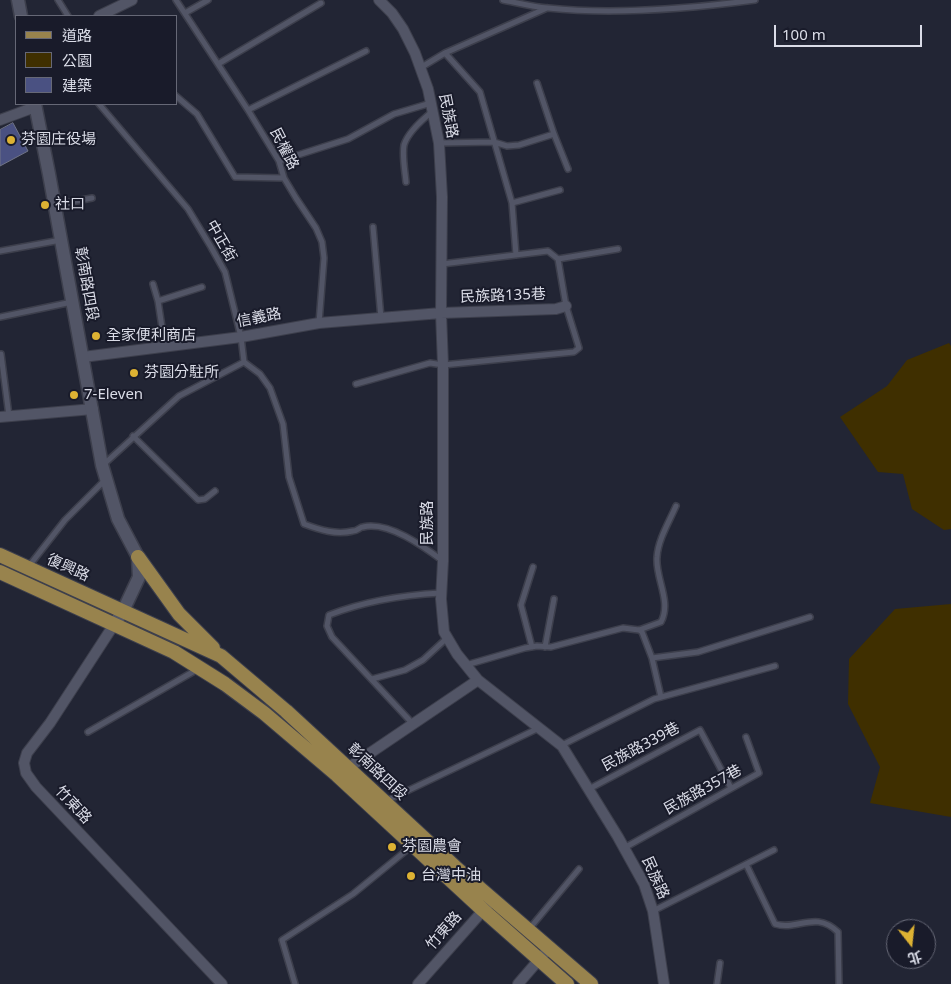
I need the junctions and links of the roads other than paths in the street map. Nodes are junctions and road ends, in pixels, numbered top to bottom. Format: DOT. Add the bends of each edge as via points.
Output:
graph roads {
  1 [pos="18,0"];
  2 [pos="58,0"];
  3 [pos="132,0"];
  4 [pos="176,0"];
  5 [pos="208,0"];
  6 [pos="379,0"];
  7 [pos="503,0"];
  8 [pos="754,0"];
  9 [pos="321,3"];
  10 [pos="548,8"];
  11 [pos="115,13"];
  12 [pos="185,13"];
  13 [pos="20,15"];
  14 [pos="67,15"];
  15 [pos="366,51"];
  16 [pos="445,53"];
  17 [pos="218,64"];
  18 [pos="420,68"];
  19 [pos="538,83"];
  20 [pos="178,98"];
  21 [pos="35,105"];
  22 [pos="101,105"];
  23 [pos="432,107"];
  24 [pos="248,110"];
  25 [pos="0,120"];
  26 [pos="554,134"];
  27 [pos="494,142"];
  28 [pos="439,144"];
  29 [pos="279,161"];
  30 [pos="568,169"];
  31 [pos="284,178"];
  32 [pos="406,182"];
  33 [pos="560,190"];
  34 [pos="92,198"];
  35 [pos="512,203"];
  36 [pos="54,205"];
  37 [pos="373,227"];
  38 [pos="61,240"];
  39 [pos="618,249"];
  40 [pos="0,251"];
  41 [pos="516,255"];
  42 [pos="558,259"];
  43 [pos="442,264"];
  44 [pos="153,284"];
  45 [pos="202,287"];
  46 [pos="158,301"];
  47 [pos="72,302"];
  48 [pos="566,306"];
  49 [pos="441,313"];
  50 [pos="0,317"];
  51 [pos="381,318"];
  52 [pos="319,323"];
  53 [pos="241,337"];
  54 [pos="165,347"];
  55 [pos="1,354"];
  56 [pos="83,357"];
  57 [pos="244,362"];
  58 [pos="443,365"];
  59 [pos="356,384"];
  60 [pos="93,409"];
  61 [pos="4,417"];
  62 [pos="133,436"];
  63 [pos="102,465"];
  64 [pos="106,478"];
  65 [pos="214,491"];
  66 [pos="676,506"];
  67 [pos="0,555"];
  68 [pos="138,557"];
  69 [pos="443,561"];
  70 [pos="533,567"];
  71 [pos="28,568"];
  72 [pos="0,572"];
  73 [pos="441,593"];
  74 [pos="554,599"];
  75 [pos="123,611"];
  76 [pos="810,617"];
  77 [pos="115,623"];
  78 [pos="638,630"];
  79 [pos="447,638"];
  80 [pos="532,647"];
  81 [pos="545,647"];
  82 [pos="221,656"];
  83 [pos="652,658"];
  84 [pos="466,665"];
  85 [pos="775,666"];
  86 [pos="200,668"];
  87 [pos="372,679"];
  88 [pos="478,680"];
  89 [pos="661,697"];
  90 [pos="412,724"];
  91 [pos="539,727"];
  92 [pos="88,732"];
  93 [pos="746,736"];
  94 [pos="562,746"];
  95 [pos="342,771"];
  96 [pos="731,788"];
  97 [pos="589,789"];
  98 [pos="385,802"];
  99 [pos="417,840"];
  100 [pos="624,848"];
  101 [pos="774,850"];
  102 [pos="746,864"];
  103 [pos="579,869"];
  104 [pos="493,899"];
  105 [pos="483,910"];
  106 [pos="653,911"];
  107 [pos="528,931"];
  108 [pos="549,948"];
  109 [pos="540,960"];
  110 [pos="720,964"];
  111 [pos="222,984"];
  112 [pos="295,984"];
  113 [pos="418,984"];
  114 [pos="518,984"];
  115 [pos="567,984"];
  116 [pos="592,984"];
  117 [pos="664,984"];
  118 [pos="717,984"];
  119 [pos="839,984"];
  1 -- 13 [label="street"];
  2 -- 14 [label="lane"];
  3 -- 11 [label="street"];
  4 -- 12 [label="lane, 民權路"];
  5 -- 12 [label="lane"];
  6 -- 18 [label="street, 民族路" via="404,29"];
  7 -- 10 [label="lane"];
  8 -- 10 [label="lane" via="705,7 602,12"];
  9 -- 17 [label="lane"];
  10 -- 16 [label="lane"];
  12 -- 17 [label="lane, 民權路"];
  15 -- 24 [label="lane"];
  16 -- 18 [label="lane"];
  16 -- 27 [label="lane" via="480,92"];
  17 -- 24 [label="lane, 民權路"];
  18 -- 23 [label="street, 民族路"];
  19 -- 26 [label="lane"];
  20 -- 31 [label="lane" via="197,114 234,178"];
  21 -- 25 [label="street"];
  21 -- 36 [label="street, 彰南路四段"];
  22 -- 53 [label="lane, 中正街" via="188,209 225,272"];
  23 -- 28 [label="street, 民族路"];
  23 -- 29 [label="lane" via="394,114 348,139"];
  23 -- 32 [label="lane" via="404,145"];
  24 -- 29 [label="lane, 民權路"];
  26 -- 27 [label="lane" via="519,145"];
  26 -- 30 [label="lane"];
  27 -- 28 [label="lane"];
  27 -- 35 [label="lane"];
  28 -- 43 [label="street, 民族路"];
  29 -- 31 [label="lane, 民權路"];
  31 -- 52 [label="lane, 民權路" via="322,242 324,258"];
  33 -- 35 [label="lane"];
  34 -- 36 [label="lane"];
  35 -- 41 [label="lane"];
  36 -- 38 [label="street, 彰南路四段"];
  37 -- 51 [label="lane"];
  38 -- 40 [label="lane"];
  38 -- 47 [label="street, 彰南路四段"];
  39 -- 42 [label="lane"];
  41 -- 42 [label="lane" via="548,251"];
  41 -- 43 [label="lane"];
  42 -- 48 [label="lane"];
  43 -- 49 [label="street, 民族路"];
  44 -- 46 [label="lane"];
  45 -- 46 [label="lane"];
  46 -- 54 [label="lane"];
  47 -- 50 [label="lane"];
  47 -- 56 [label="street, 彰南路四段"];
  48 -- 49 [label="street, 民族路135巷"];
  48 -- 58 [label="lane" via="579,348 574,352"];
  49 -- 51 [label="street, 信義路"];
  49 -- 58 [label="street, 民族路"];
  51 -- 52 [label="street, 信義路"];
  52 -- 53 [label="street, 信義路"];
  53 -- 54 [label="street, 信義路"];
  53 -- 57 [label="lane, 中正街"];
  54 -- 56 [label="street, 信義路"];
  55 -- 61 [label="lane"];
  56 -- 60 [label="street, 彰南路四段"];
  57 -- 62 [label="lane" via="179,396"];
  57 -- 69 [label="lane" via="260,374 270,388 283,424 288,477 304,524 322,531 384,528 403,535"];
  58 -- 59 [label="lane" via="430,363"];
  58 -- 69 [label="street, 民族路"];
  60 -- 61 [label="street"];
  60 -- 63 [label="street, 彰南路四段"];
  62 -- 63 [label="lane"];
  62 -- 65 [label="lane" via="198,500 205,499"];
  63 -- 64 [label="street, 彰南路四段"];
  64 -- 68 [label="street, 彰南路四段" via="118,519"];
  64 -- 71 [label="lane" via="66,520"];
  66 -- 78 [label="lane" via="656,558 664,597 664,616 661,622"];
  67 -- 71 [label="main road, 復興路"];
  68 -- 75 [label="street" via="139,577"];
  68 -- 82 [label="main road" via="179,614"];
  69 -- 73 [label="street, 民族路"];
  70 -- 80 [label="lane" via="521,606"];
  71 -- 75 [label="main road, 復興路"];
  72 -- 77 [label="main road, 復興路"];
  73 -- 79 [label="street, 民族路"];
  73 -- 87 [label="lane" via="408,595 330,615 328,626 332,637"];
  74 -- 81 [label="lane"];
  75 -- 77 [label="street"];
  75 -- 82 [label="main road, 彰南路四段"];
  76 -- 83 [label="lane" via="698,652"];
  77 -- 86 [label="main road, 彰南路四段"];
  77 -- 111 [label="street, 竹東路" via="27,753 26,773"];
  78 -- 81 [label="lane" via="623,628"];
  78 -- 83 [label="lane" via="642,632"];
  79 -- 84 [label="street, 民族路"];
  79 -- 87 [label="lane" via="423,660 405,670"];
  80 -- 81 [label="lane"];
  80 -- 84 [label="lane"];
  82 -- 95 [label="main road, 彰南路四段" via="286,711"];
  83 -- 89 [label="lane"];
  84 -- 88 [label="street, 民族路"];
  85 -- 89 [label="lane"];
  86 -- 92 [label="lane"];
  86 -- 95 [label="main road, 彰南路四段"];
  87 -- 90 [label="lane"];
  88 -- 90 [label="street"];
  88 -- 91 [label="street, 民族路"];
  89 -- 94 [label="lane"];
  90 -- 95 [label="street"];
  91 -- 94 [label="street, 民族路"];
  91 -- 98 [label="lane"];
  93 -- 96 [label="lane, 民族路357巷" via="759,773"];
  94 -- 97 [label="street, 民族路"];
  95 -- 98 [label="main road, 彰南路四段"];
  95 -- 99 [label="main road, 彰南路四段"];
  96 -- 97 [label="lane, 民族路339巷" via="700,730"];
  96 -- 100 [label="lane, 民族路357巷"];
  97 -- 100 [label="street, 民族路"];
  98 -- 99 [label="main road, 彰南路四段"];
  99 -- 104 [label="main road, 彰南路四段"];
  99 -- 105 [label="main road, 彰南路四段"];
  99 -- 112 [label="lane" via="353,894 282,940"];
  100 -- 106 [label="street, 民族路" via="644,884"];
  101 -- 102 [label="lane"];
  102 -- 106 [label="lane"];
  102 -- 119 [label="lane" via="775,924 783,927 804,921 830,925 838,932"];
  103 -- 107 [label="lane"];
  104 -- 105 [label="street, 竹東路"];
  104 -- 107 [label="main road, 彰南路四段"];
  105 -- 109 [label="main road, 彰南路四段"];
  105 -- 113 [label="street, 竹東路"];
  106 -- 117 [label="street, 民族路"];
  107 -- 108 [label="main road, 彰南路四段"];
  108 -- 109 [label="street"];
  108 -- 116 [label="main road, 彰南路四段"];
  109 -- 114 [label="street"];
  109 -- 115 [label="main road, 彰南路四段"];
  110 -- 118 [label="lane"];
}
